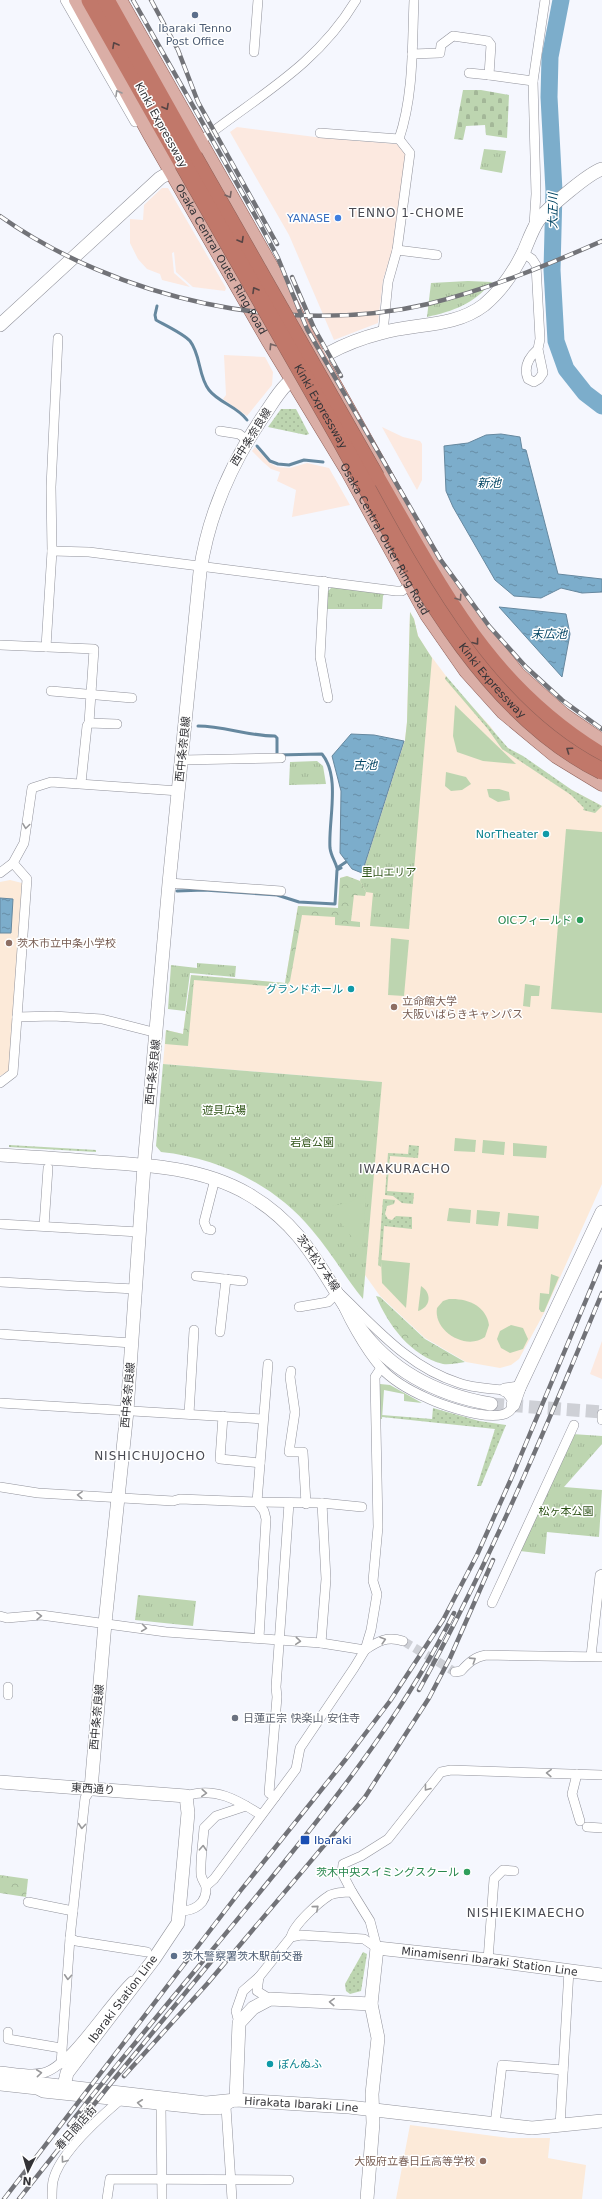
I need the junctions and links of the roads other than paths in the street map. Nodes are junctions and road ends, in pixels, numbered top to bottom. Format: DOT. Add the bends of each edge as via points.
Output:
graph roads {
  1 [pos="65,0"];
  2 [pos="76,0"];
  3 [pos="90,0"];
  4 [pos="106,0"];
  5 [pos="120,0"];
  6 [pos="125,0"];
  7 [pos="258,0"];
  8 [pos="356,0"];
  9 [pos="414,0"];
  10 [pos="545,0"];
  11 [pos="254,52"];
  12 [pos="412,54"];
  13 [pos="469,74"];
  14 [pos="489,76"];
  15 [pos="533,81"];
  16 [pos="320,133"];
  17 [pos="203,138"];
  18 [pos="399,139"];
  19 [pos="602,169"];
  20 [pos="172,171"];
  21 [pos="216,172"];
  22 [pos="536,225"];
  23 [pos="397,250"];
  24 [pos="523,253"];
  25 [pos="438,255"];
  26 [pos="280,282"];
  27 [pos="0,325"];
  28 [pos="383,332"];
  29 [pos="58,338"];
  30 [pos="538,349"];
  31 [pos="320,359"];
  32 [pos="306,369"];
  33 [pos="293,379"];
  34 [pos="220,431"];
  35 [pos="247,440"];
  36 [pos="376,522"];
  37 [pos="52,551"];
  38 [pos="201,567"];
  39 [pos="324,581"];
  40 [pos="410,585"];
  41 [pos="427,615"];
  42 [pos="0,645"];
  43 [pos="46,647"];
  44 [pos="51,690"];
  45 [pos="91,694"];
  46 [pos="132,698"];
  47 [pos="328,698"];
  48 [pos="89,722"];
  49 [pos="117,724"];
  50 [pos="602,742"];
  51 [pos="281,758"];
  52 [pos="182,760"];
  53 [pos="602,771"];
  54 [pos="81,783"];
  55 [pos="602,784"];
  56 [pos="179,791"];
  57 [pos="602,795"];
  58 [pos="13,863"];
  59 [pos="0,873"];
  60 [pos="169,883"];
  61 [pos="281,891"];
  62 [pos="17,1017"];
  63 [pos="157,1033"];
  64 [pos="0,1083"];
  65 [pos="0,1155"];
  66 [pos="144,1166"];
  67 [pos="48,1168"];
  68 [pos="215,1179"];
  69 [pos="602,1212"];
  70 [pos="0,1224"];
  71 [pos="44,1226"];
  72 [pos="211,1230"];
  73 [pos="139,1232"];
  74 [pos="196,1276"];
  75 [pos="226,1279"];
  76 [pos="0,1282"];
  77 [pos="243,1282"];
  78 [pos="135,1289"];
  79 [pos="338,1292"];
  80 [pos="299,1307"];
  81 [pos="194,1330"];
  82 [pos="220,1332"];
  83 [pos="0,1334"];
  84 [pos="132,1342"];
  85 [pos="268,1364"];
  86 [pos="381,1368"];
  87 [pos="291,1371"];
  88 [pos="519,1388"];
  89 [pos="505,1390"];
  90 [pos="0,1403"];
  91 [pos="491,1404"];
  92 [pos="513,1405"];
  93 [pos="127,1411"];
  94 [pos="189,1414"];
  95 [pos="602,1414"];
  96 [pos="222,1416"];
  97 [pos="263,1419"];
  98 [pos="602,1420"];
  99 [pos="574,1425"];
  100 [pos="260,1463"];
  101 [pos="0,1487"];
  102 [pos="119,1497"];
  103 [pos="257,1502"];
  104 [pos="288,1503"];
  105 [pos="322,1503"];
  106 [pos="306,1504"];
  107 [pos="362,1507"];
  108 [pos="602,1574"];
  109 [pos="492,1602"];
  110 [pos="0,1616"];
  111 [pos="105,1623"];
  112 [pos="259,1638"];
  113 [pos="280,1640"];
  114 [pos="403,1641"];
  115 [pos="321,1643"];
  116 [pos="365,1650"];
  117 [pos="591,1656"];
  118 [pos="602,1657"];
  119 [pos="455,1672"];
  120 [pos="577,1774"];
  121 [pos="602,1775"];
  122 [pos="0,1782"];
  123 [pos="91,1788"];
  124 [pos="186,1796"];
  125 [pos="275,1797"];
  126 [pos="246,1806"];
  127 [pos="261,1815"];
  128 [pos="602,1828"];
  129 [pos="514,1870"];
  130 [pos="206,1886"];
  131 [pos="352,1892"];
  132 [pos="28,1902"];
  133 [pos="73,1911"];
  134 [pos="180,1911"];
  135 [pos="291,1937"];
  136 [pos="70,1938"];
  137 [pos="377,1948"];
  138 [pos="151,1956"];
  139 [pos="488,1960"];
  140 [pos="569,1970"];
  141 [pos="602,1975"];
  142 [pos="259,1978"];
  143 [pos="270,1999"];
  144 [pos="371,2004"];
  145 [pos="239,2023"];
  146 [pos="8,2032"];
  147 [pos="61,2048"];
  148 [pos="61,2064"];
  149 [pos="563,2070"];
  150 [pos="0,2071"];
  151 [pos="0,2079"];
  152 [pos="0,2086"];
  153 [pos="64,2086"];
  154 [pos="119,2101"];
  155 [pos="231,2103"];
  156 [pos="160,2106"];
  157 [pos="373,2110"];
  158 [pos="602,2121"];
  159 [pos="495,2124"];
  160 [pos="560,2126"];
  161 [pos="230,2178"];
  162 [pos="161,2180"];
  163 [pos="289,2180"];
  164 [pos="52,2199"];
  165 [pos="107,2199"];
  166 [pos="162,2199"];
  167 [pos="232,2199"];
  168 [pos="367,2199"];
  20 -- 1 [label="street, one-way" via="150,149"];
  2 -- 20 [label="main road, Osaka Central Outer Ring Road"];
  53 -- 3 [label="highway, Kinki Expressway, one-way, bridge" via="546,734 502,694 444,620"];
  4 -- 50 [label="highway, Kinki Expressway, one-way, bridge" via="455,613 493,665 533,706 578,741"];
  5 -- 21 [label="main road"];
  6 -- 17 [label="street"];
  7 -- 11 [label="street"];
  8 -- 17 [label="street" via="335,31 290,76"];
  9 -- 12 [label="street"];
  10 -- 15 [label="street"];
  12 -- 14 [label="street" via="440,53 441,46 453,36 488,41 491,45"];
  12 -- 18 [label="street"];
  13 -- 14 [label="street"];
  14 -- 15 [label="street"];
  15 -- 22 [label="street"];
  16 -- 18 [label="street"];
  17 -- 21 [label="street"];
  18 -- 23 [label="street" via="410,153"];
  19 -- 22 [label="street" via="585,179"];
  20 -- 27 [label="street" via="160,178"];
  33 -- 20 [label="main road, Osaka Central Outer Ring Road, one-way"];
  21 -- 26 [label="main road, one-way"];
  22 -- 24 [label="street, 西中条奈良線"];
  23 -- 25 [label="street"];
  23 -- 28 [label="street" via="388,282"];
  24 -- 28 [label="street, 西中条奈良線" via="496,294 474,311 446,322"];
  24 -- 30 [label="street" via="536,265 540,339"];
  26 -- 31 [label="main road"];
  26 -- 32 [label="street" via="284,329"];
  28 -- 31 [label="street, 西中条奈良線" via="351,342"];
  29 -- 37 [label="street" via="51,487"];
  31 -- 32 [label="street, 西中条奈良線"];
  31 -- 50 [label="main road, one-way" via="429,553 480,628 518,674 539,694"];
  32 -- 33 [label="street, 西中条奈良線"];
  32 -- 36 [label="street" via="368,478"];
  33 -- 35 [label="street, 西中条奈良線" via="281,391"];
  33 -- 36 [label="main road, Osaka Central Outer Ring Road"];
  34 -- 35 [label="street" via="239,434"];
  35 -- 38 [label="street, 西中条奈良線" via="219,498 206,539"];
  36 -- 40 [label="main road, Osaka Central Outer Ring Road"];
  37 -- 38 [label="street" via="89,552"];
  37 -- 43 [label="street"];
  38 -- 39 [label="street"];
  38 -- 52 [label="street, 西中条奈良線"];
  39 -- 40 [label="street" via="396,591 402,591"];
  39 -- 47 [label="street" via="320,657"];
  40 -- 41 [label="main road, Osaka Central Outer Ring Road"];
  41 -- 55 [label="main road, Osaka Central Outer Ring Road" via="466,671 502,712 540,744"];
  41 -- 57 [label="main road" via="429,634 482,703 506,728 541,757"];
  42 -- 43 [label="street"];
  43 -- 45 [label="street" via="94,649"];
  44 -- 45 [label="street"];
  45 -- 46 [label="street"];
  45 -- 48 [label="street"];
  48 -- 49 [label="street"];
  48 -- 54 [label="street"];
  51 -- 52 [label="street"];
  52 -- 56 [label="street, 西中条奈良線"];
  54 -- 56 [label="street"];
  54 -- 58 [label="street, one-way" via="51,782 32,788 24,843"];
  56 -- 60 [label="street, 西中条奈良線"];
  58 -- 59 [label="street"];
  58 -- 62 [label="street" via="27,879"];
  60 -- 61 [label="street"];
  60 -- 63 [label="street, 西中条奈良線"];
  62 -- 63 [label="street" via="102,1019"];
  62 -- 64 [label="street" via="13,1073"];
  63 -- 66 [label="street, 西中条奈良線"];
  65 -- 66 [label="street, 茨木松ケ本線"];
  66 -- 68 [label="street, 茨木松ケ本線" via="189,1171"];
  66 -- 73 [label="street, 西中条奈良線"];
  67 -- 71 [label="street"];
  68 -- 72 [label="street" via="204,1222 207,1229"];
  68 -- 79 [label="street, 茨木松ケ本線" via="253,1197 286,1222 305,1242"];
  69 -- 88 [label="street"];
  70 -- 71 [label="street"];
  71 -- 73 [label="street"];
  73 -- 78 [label="street, 西中条奈良線"];
  74 -- 75 [label="street"];
  75 -- 77 [label="street"];
  75 -- 82 [label="street"];
  76 -- 78 [label="street"];
  78 -- 84 [label="street, 西中条奈良線"];
  79 -- 80 [label="street" via="328,1302"];
  79 -- 86 [label="street" via="344,1311"];
  79 -- 89 [label="street" via="391,1343 422,1367 460,1384"];
  79 -- 91 [label="street, 茨木松ケ本線" via="373,1344 408,1373 445,1392"];
  81 -- 94 [label="street"];
  83 -- 84 [label="street"];
  84 -- 93 [label="street, 西中条奈良線"];
  85 -- 97 [label="street"];
  86 -- 92 [label="street" via="412,1390 454,1408 476,1414 500,1416 510,1412"];
  86 -- 116 [label="street" via="374,1377 378,1527 373,1581 377,1594"];
  87 -- 106 [label="street" via="295,1412 289,1452 303,1452"];
  88 -- 89 [label="street"];
  88 -- 92 [label="street"];
  89 -- 92 [label="street"];
  90 -- 93 [label="street"];
  93 -- 94 [label="street"];
  93 -- 102 [label="street, 西中条奈良線"];
  94 -- 96 [label="street"];
  95 -- 98 [label="street"];
  96 -- 97 [label="street"];
  96 -- 100 [label="street" via="220,1459"];
  97 -- 100 [label="street"];
  99 -- 109 [label="street"];
  100 -- 103 [label="street"];
  102 -- 101 [label="street, one-way" via="38,1493"];
  102 -- 103 [label="street" via="173,1501 180,1499"];
  102 -- 111 [label="street, 西中条奈良線"];
  103 -- 104 [label="street"];
  103 -- 112 [label="street" via="266,1519"];
  104 -- 106 [label="street"];
  104 -- 113 [label="street"];
  105 -- 106 [label="street"];
  105 -- 107 [label="street"];
  105 -- 115 [label="street" via="326,1579"];
  108 -- 117 [label="street"];
  110 -- 111 [label="street, one-way" via="6,1618 41,1615"];
  111 -- 112 [label="street, one-way" via="166,1632"];
  111 -- 123 [label="street, 西中条奈良線"];
  112 -- 113 [label="street"];
  113 -- 115 [label="street, one-way"];
  113 -- 125 [label="street" via="269,1793"];
  116 -- 114 [label="street, one-way" via="381,1640 390,1638"];
  115 -- 116 [label="street"];
  116 -- 125 [label="street" via="300,1748 296,1769"];
  117 -- 118 [label="street"];
  119 -- 117 [label="street, one-way" via="461,1671 468,1662 478,1656"];
  120 -- 121 [label="street"];
  120 -- 128 [label="street" via="572,1794 584,1824"];
  120 -- 131 [label="street, one-way" via="451,1770 441,1772 388,1839 343,1864 342,1873"];
  122 -- 123 [label="street, 東西通り"];
  123 -- 124 [label="street, 東西通り"];
  123 -- 133 [label="street, one-way" via="85,1798"];
  124 -- 126 [label="street, one-way" via="197,1792 223,1795 234,1798"];
  124 -- 134 [label="street, Ibaraki Station Line" via="188,1813"];
  125 -- 127 [label="street"];
  126 -- 127 [label="street"];
  130 -- 126 [label="street, one-way" via="201,1876 204,1828 216,1816"];
  127 -- 130 [label="street"];
  129 -- 139 [label="street" via="503,1870 494,1879"];
  130 -- 134 [label="street" via="205,1898 197,1908"];
  135 -- 131 [label="street, one-way" via="292,1931 302,1920 330,1896"];
  131 -- 137 [label="street" via="370,1921"];
  132 -- 133 [label="street"];
  133 -- 136 [label="street"];
  134 -- 138 [label="street, Ibaraki Station Line" via="178,1923"];
  135 -- 137 [label="street" via="315,1935 364,1939"];
  135 -- 142 [label="street"];
  136 -- 138 [label="street"];
  136 -- 147 [label="street, one-way"];
  137 -- 139 [label="street, Minamisenri Ibaraki Station Line"];
  137 -- 144 [label="street"];
  138 -- 148 [label="street"];
  138 -- 153 [label="street, Ibaraki Station Line" via="67,2073"];
  139 -- 140 [label="street, Minamisenri Ibaraki Station Line"];
  140 -- 141 [label="street, Minamisenri Ibaraki Station Line"];
  140 -- 149 [label="street"];
  142 -- 143 [label="street" via="258,1991"];
  142 -- 145 [label="street" via="243,1992 238,2002 236,2011"];
  144 -- 143 [label="street, one-way"];
  143 -- 145 [label="street" via="253,2008"];
  144 -- 157 [label="street" via="378,2038"];
  145 -- 155 [label="street"];
  146 -- 147 [label="street" via="8,2039"];
  147 -- 148 [label="street"];
  150 -- 148 [label="street, one-way" via="43,2073"];
  149 -- 159 [label="street" via="502,2065"];
  149 -- 160 [label="street"];
  151 -- 153 [label="street, Hirakata Ibaraki Line"];
  152 -- 154 [label="street"];
  153 -- 155 [label="street, Hirakata Ibaraki Line" via="206,2103"];
  156 -- 154 [label="street, one-way"];
  154 -- 164 [label="street, 春日商店街, one-way" via="84,2134 60,2164 53,2180"];
  155 -- 156 [label="street" via="219,2110"];
  155 -- 157 [label="street, Hirakata Ibaraki Line"];
  155 -- 161 [label="street"];
  156 -- 162 [label="street"];
  157 -- 159 [label="street, Hirakata Ibaraki Line"];
  157 -- 168 [label="street"];
  158 -- 160 [label="street, Hirakata Ibaraki Line"];
  159 -- 160 [label="street, Hirakata Ibaraki Line" via="532,2128"];
  161 -- 162 [label="street"];
  161 -- 163 [label="street"];
  161 -- 167 [label="street"];
  162 -- 165 [label="street" via="110,2179"];
  162 -- 166 [label="street"];
}
